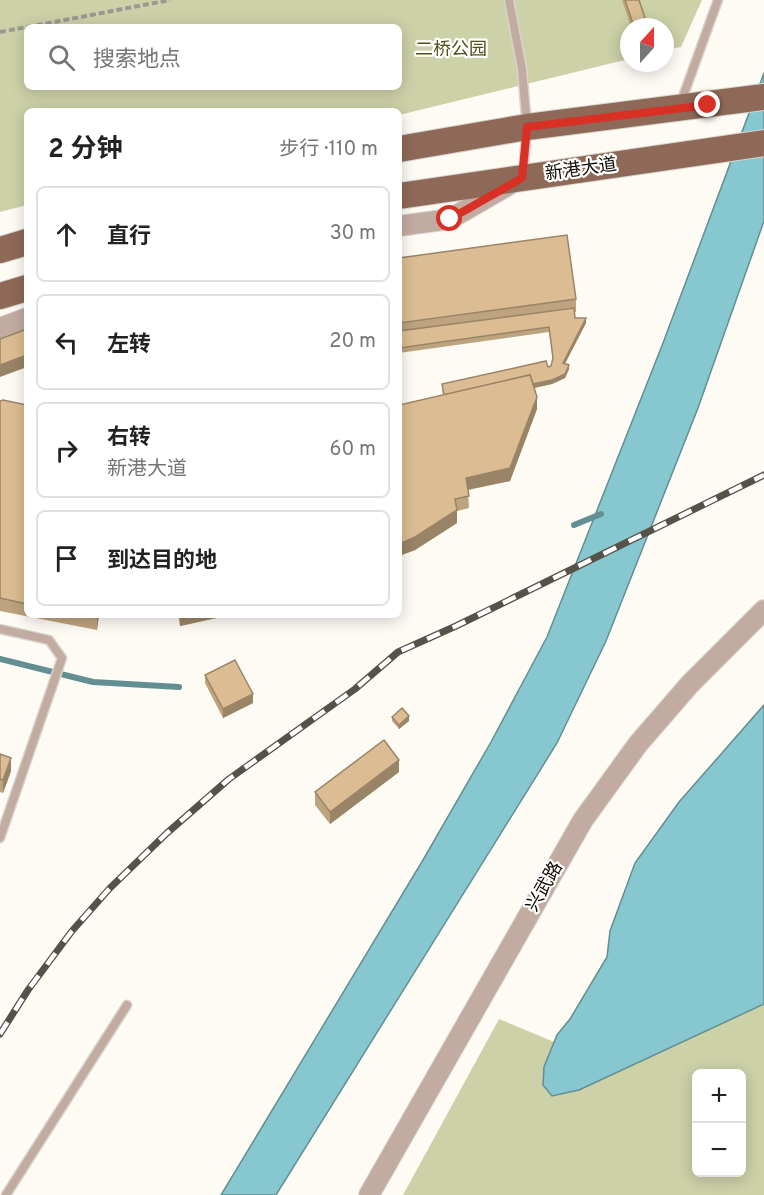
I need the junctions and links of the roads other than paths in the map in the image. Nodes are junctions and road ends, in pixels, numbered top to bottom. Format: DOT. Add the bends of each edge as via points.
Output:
graph roads {
  1 [pos="509,0"];
  2 [pos="718,0"];
  3 [pos="764,97"];
  4 [pos="679,108"];
  5 [pos="527,127"];
  6 [pos="764,143"];
  7 [pos="402,148"];
  8 [pos="522,178"];
  9 [pos="402,196"];
  10 [pos="402,226"];
  11 [pos="24,243"];
  12 [pos="0,250"];
  13 [pos="24,289"];
  14 [pos="0,296"];
  15 [pos="24,319"];
  16 [pos="0,328"];
  17 [pos="764,610"];
  18 [pos="0,629"];
  19 [pos="0,838"];
  20 [pos="127,1005"];
  21 [pos="6,1195"];
  22 [pos="369,1195"];
  1 -- 5 [label="lane" via="522,69"];
  2 -- 4 [label="lane"];
  3 -- 4 [label="main road"];
  4 -- 5 [label="main road"];
  5 -- 7 [label="main road"];
  5 -- 8 [label="lane"];
  6 -- 8 [label="main road, 新港大道"];
  8 -- 9 [label="main road, 新港大道"];
  8 -- 10 [label="street" via="450,219"];
  11 -- 12 [label="main road"];
  13 -- 14 [label="main road"];
  15 -- 16 [label="street"];
  17 -- 22 [label="street, 兴武路" via="690,684 638,744 583,820"];
  18 -- 19 [label="lane" via="49,639 62,658"];
  20 -- 21 [label="lane"];
}
